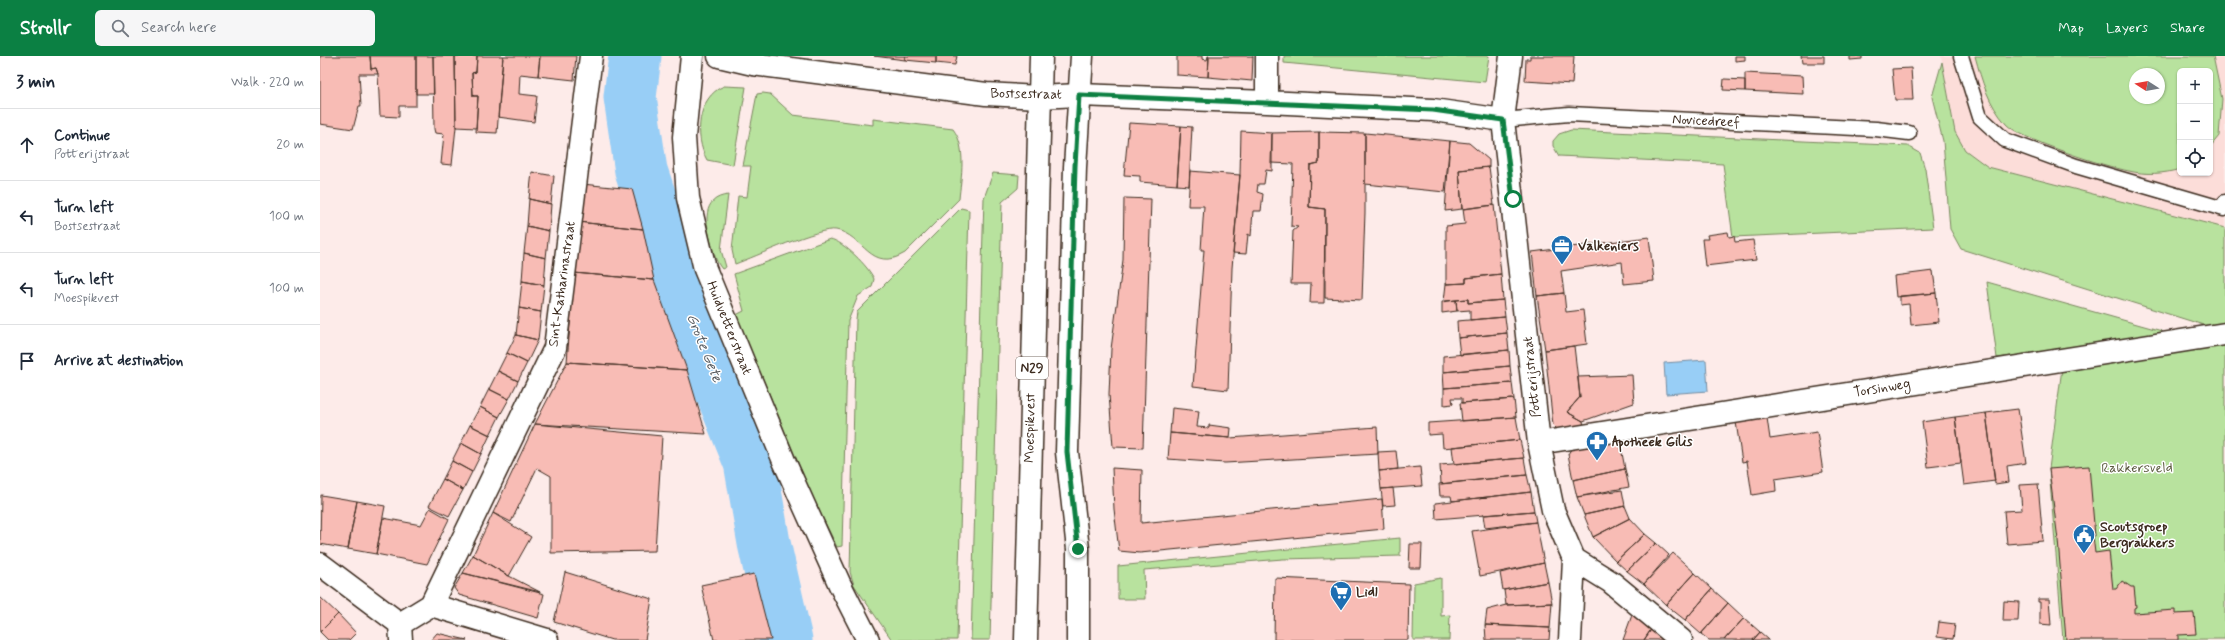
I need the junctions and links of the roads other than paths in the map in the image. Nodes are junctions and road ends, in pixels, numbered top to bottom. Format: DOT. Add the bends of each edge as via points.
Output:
graph roads {
  1 [pos="591,56"];
  2 [pos="692,56"];
  3 [pos="719,56"];
  4 [pos="1041,56"];
  5 [pos="1082,56"];
  6 [pos="1267,56"];
  7 [pos="1511,56"];
  8 [pos="1961,56"];
  9 [pos="1079,95"];
  10 [pos="1039,97"];
  11 [pos="1267,102"];
  12 [pos="1503,120"];
  13 [pos="1909,133"];
  14 [pos="2225,207"];
  15 [pos="2225,334"];
  16 [pos="1539,443"];
  17 [pos="1574,559"];
  18 [pos="320,564"];
  19 [pos="431,606"];
  20 [pos="400,632"];
  21 [pos="547,640"];
  22 [pos="868,640"];
  23 [pos="1026,640"];
  24 [pos="1078,640"];
  25 [pos="1570,640"];
  26 [pos="1682,640"];
  1 -- 19 [label="street, Sint-Katharinastraat" via="555,348"];
  2 -- 22 [label="street, Huidvetterstraat" via="684,137 688,198 705,269 784,461"];
  3 -- 10 [label="street, Bostsestraat" via="753,64 963,91"];
  4 -- 10 [label="street, N29"];
  5 -- 9 [label="street"];
  6 -- 11 [label="street"];
  7 -- 12 [label="street, Potterijstraat"];
  8 -- 14 [label="lane" via="1980,117 2005,140 2076,166"];
  9 -- 10 [label="street, Bostsestraat"];
  9 -- 11 [label="street, Bostsestraat"];
  9 -- 24 [label="street" via="1067,452 1078,549"];
  10 -- 23 [label="street, Moespikvest / N29"];
  11 -- 12 [label="street, Bostsestraat" via="1433,110"];
  12 -- 13 [label="lane, Novicedreef" via="1569,114 1876,129"];
  12 -- 16 [label="street, Potterijstraat"];
  15 -- 16 [label="street, Torsinweg"];
  16 -- 17 [label="street, Potterijstraat" via="1553,510"];
  17 -- 25 [label="street"];
  17 -- 26 [label="street" via="1611,582"];
  18 -- 20 [label="street"];
  19 -- 20 [label="street"];
  19 -- 21 [label="street"];
}
